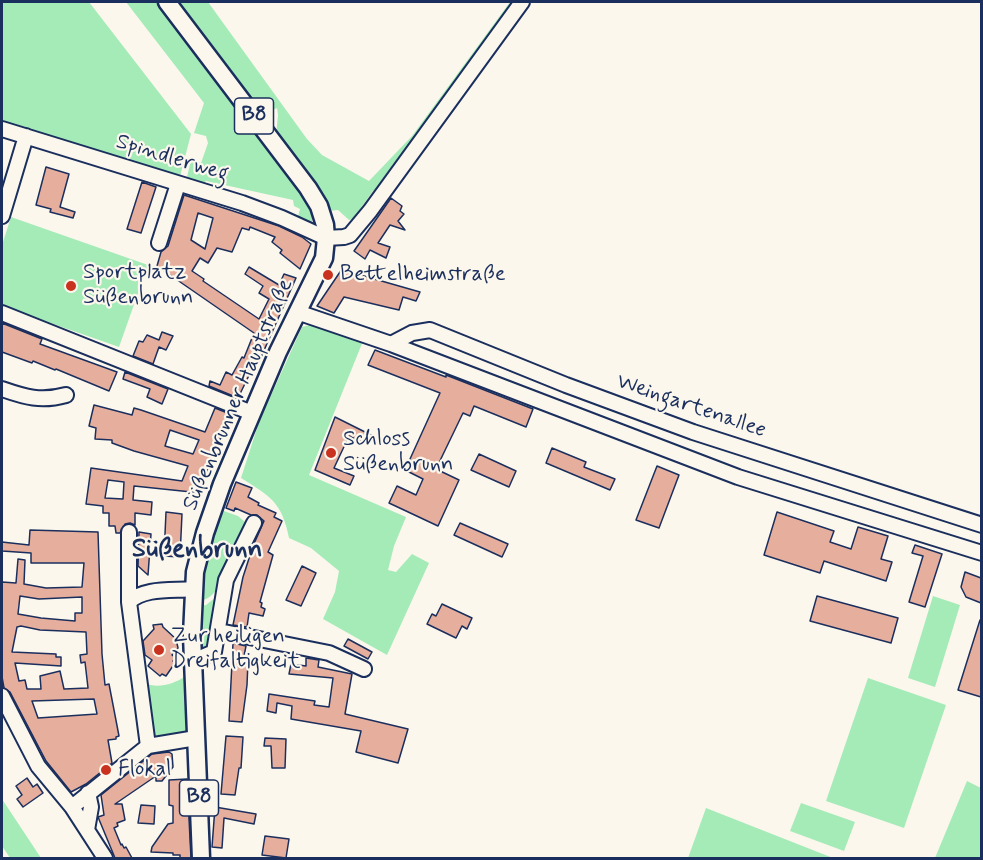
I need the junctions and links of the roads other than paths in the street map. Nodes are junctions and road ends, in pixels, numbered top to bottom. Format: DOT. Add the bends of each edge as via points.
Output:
graph roads {
  1 [pos="167,2"];
  2 [pos="522,2"];
  3 [pos="2,129"];
  4 [pos="26,136"];
  5 [pos="178,184"];
  6 [pos="2,216"];
  7 [pos="326,238"];
  8 [pos="159,243"];
  9 [pos="297,312"];
  10 [pos="2,313"];
  11 [pos="391,344"];
  12 [pos="2,389"];
  13 [pos="66,395"];
  14 [pos="252,414"];
  15 [pos="967,521"];
  16 [pos="254,523"];
  17 [pos="981,525"];
  18 [pos="129,532"];
  19 [pos="960,546"];
  20 [pos="981,553"];
  21 [pos="193,589"];
  22 [pos="129,602"];
  23 [pos="219,630"];
  24 [pos="193,662"];
  25 [pos="364,669"];
  26 [pos="2,696"];
  27 [pos="196,738"];
  28 [pos="148,746"];
  29 [pos="88,793"];
  30 [pos="72,807"];
  31 [pos="87,830"];
  32 [pos="105,858"];
  33 [pos="201,858"];
  1 -- 7 [label="main road, B8" via="309,188 321,212"];
  2 -- 7 [label="street" via="362,223 350,235"];
  3 -- 4 [label="street, Spindlerweg"];
  4 -- 5 [label="street, Spindlerweg"];
  4 -- 6 [label="street"];
  5 -- 7 [label="street, Spindlerweg" via="242,202"];
  5 -- 8 [label="street"];
  7 -- 9 [label="main road, Süßenbrunner Hauptstraße / B8" via="324,258"];
  9 -- 11 [label="street, Weingartenallee"];
  9 -- 14 [label="main road, Süßenbrunner Hauptstraße / B8"];
  10 -- 14 [label="street"];
  11 -- 15 [label="street, Weingartenallee" via="412,333 430,330 693,432"];
  11 -- 19 [label="street, Weingartenallee" via="738,477"];
  12 -- 13 [label="street" via="25,397 49,399"];
  14 -- 21 [label="main road, Süßenbrunner Hauptstraße / B8" via="210,518"];
  15 -- 17 [label="street, Weingartenallee"];
  15 -- 19 [label="street"];
  16 -- 23 [label="street" via="226,580"];
  18 -- 22 [label="street"];
  19 -- 20 [label="street, Weingartenallee"];
  21 -- 22 [label="street" via="147,592"];
  21 -- 24 [label="main road, Süßenbrunner Hauptstraße / B8"];
  22 -- 28 [label="street"];
  23 -- 24 [label="street" via="214,652"];
  23 -- 25 [label="street" via="329,653"];
  24 -- 27 [label="main road, Süßenbrunner Hauptstraße / B8"];
  26 -- 30 [label="street" via="38,766"];
  27 -- 28 [label="street"];
  27 -- 33 [label="main road, Süßenbrunner Hauptstraße / B8"];
  28 -- 29 [label="street"];
  29 -- 30 [label="street"];
  29 -- 31 [label="street" via="91,807"];
  30 -- 31 [label="street"];
  31 -- 32 [label="street"];
}
